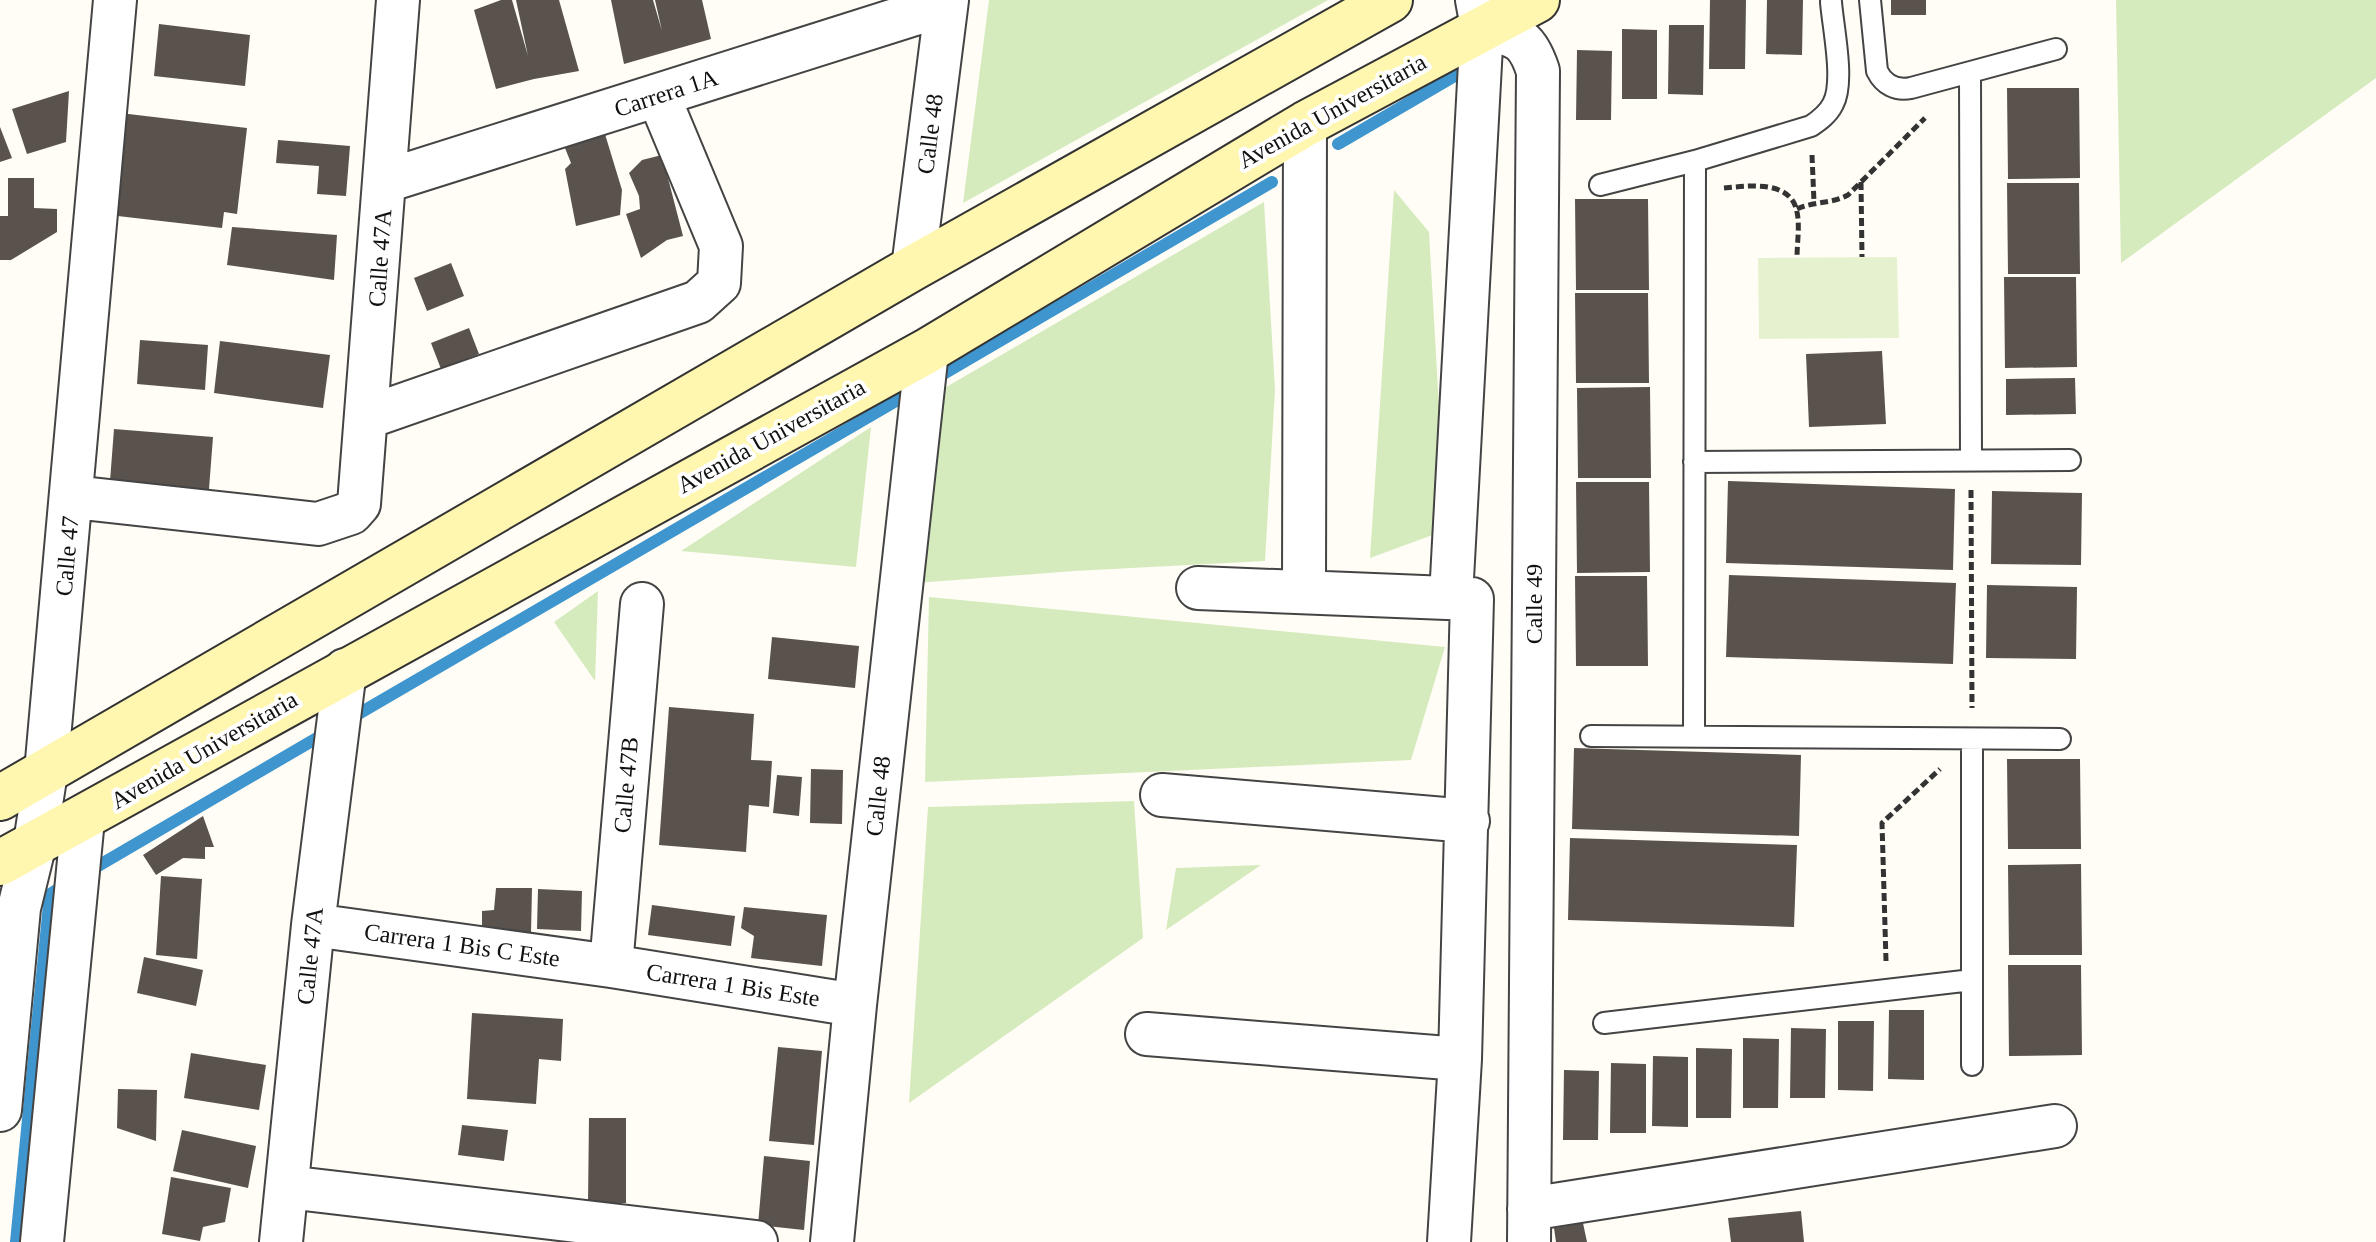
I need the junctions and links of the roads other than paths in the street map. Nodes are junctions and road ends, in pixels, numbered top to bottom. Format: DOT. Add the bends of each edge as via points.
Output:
graph roads {
  1 [pos="115,0"];
  2 [pos="398,0"];
  3 [pos="1390,0"];
  4 [pos="1537,0"];
  5 [pos="1870,0"];
  6 [pos="947,2"];
  7 [pos="1831,2"];
  8 [pos="1480,14"];
  9 [pos="2056,49"];
  10 [pos="1970,74"];
  11 [pos="658,95"];
  12 [pos="1305,124"];
  13 [pos="1695,161"];
  14 [pos="386,181"];
  15 [pos="1600,185"];
  16 [pos="913,268"];
  17 [pos="927,351"];
  18 [pos="368,417"];
  19 [pos="1971,460"];
  20 [pos="2070,460"];
  21 [pos="1694,462"];
  22 [pos="73,497"];
  23 [pos="1198,588"];
  24 [pos="1304,591"];
  25 [pos="1451,597"];
  26 [pos="642,604"];
  27 [pos="345,670"];
  28 [pos="1591,736"];
  29 [pos="1694,736"];
  30 [pos="1972,739"];
  31 [pos="2060,739"];
  32 [pos="46,772"];
  33 [pos="1162,795"];
  34 [pos="0,798"];
  35 [pos="83,819"];
  36 [pos="1468,821"];
  37 [pos="18,853"];
  38 [pos="313,925"];
  39 [pos="611,966"];
  40 [pos="1972,980"];
  41 [pos="855,1005"];
  42 [pos="1604,1023"];
  43 [pos="1147,1034"];
  44 [pos="1460,1059"];
  45 [pos="1972,1065"];
  46 [pos="0,1110"];
  47 [pos="2055,1126"];
  48 [pos="287,1187"];
  49 [pos="1529,1226"];
  50 [pos="42,1242"];
  51 [pos="281,1242"];
  52 [pos="756,1242"];
  53 [pos="832,1242"];
  54 [pos="1449,1242"];
  1 -- 22 [label="street, Calle 47"];
  2 -- 14 [label="street, Calle 47A"];
  3 -- 16 [label="main road"];
  4 -- 8 [label="main road, Avenida Universitaria"];
  5 -- 10 [label="lane" via="1875,63 1887,84 1903,90"];
  6 -- 11 [label="street, Carrera 1A"];
  6 -- 16 [label="street, Calle 48"];
  7 -- 13 [label="lane" via="1838,87 1826,115 1811,126"];
  8 -- 12 [label="main road, Avenida Universitaria"];
  8 -- 25 [label="street"];
  8 -- 49 [label="street, Calle 49" via="1531,50 1538,71"];
  9 -- 10 [label="lane"];
  10 -- 19 [label="lane"];
  11 -- 14 [label="street, Carrera 1A"];
  11 -- 18 [label="street" via="721,246 719,283 698,302"];
  12 -- 17 [label="main road, Avenida Universitaria"];
  12 -- 24 [label="street"];
  13 -- 15 [label="lane"];
  13 -- 21 [label="lane"];
  14 -- 18 [label="street, Calle 47A"];
  16 -- 32 [label="main road"];
  17 -- 27 [label="main road, Avenida Universitaria"];
  17 -- 41 [label="street, Calle 48"];
  18 -- 22 [label="street, Calle 47A" via="359,504 351,513 318,524"];
  19 -- 20 [label="lane"];
  19 -- 21 [label="lane"];
  21 -- 29 [label="lane"];
  22 -- 32 [label="street, Calle 47"];
  23 -- 24 [label="street"];
  24 -- 25 [label="street"];
  25 -- 36 [label="street" via="1472,599"];
  26 -- 39 [label="street, Calle 47B"];
  27 -- 35 [label="main road, Avenida Universitaria"];
  27 -- 38 [label="street, Calle 47A"];
  28 -- 29 [label="lane"];
  29 -- 30 [label="lane"];
  30 -- 31 [label="lane"];
  30 -- 40 [label="lane"];
  32 -- 34 [label="main road"];
  32 -- 37 [label="street, Calle 47"];
  33 -- 36 [label="street"];
  35 -- 37 [label="main road, Avenida Universitaria"];
  35 -- 50 [label="street"];
  36 -- 44 [label="street"];
  37 -- 46 [label="street, Calle 47" via="19,908"];
  38 -- 39 [label="street, Carrera 1 Bis C Este"];
  38 -- 48 [label="street, Calle 47A"];
  39 -- 41 [label="street, Carrera 1 Bis Este"];
  40 -- 42 [label="lane"];
  40 -- 45 [label="lane"];
  41 -- 53 [label="street, Calle 48"];
  43 -- 44 [label="street"];
  44 -- 54 [label="street"];
  47 -- 49 [label="street"];
  48 -- 51 [label="street, Calle 47A"];
  48 -- 52 [label="street"];
}
